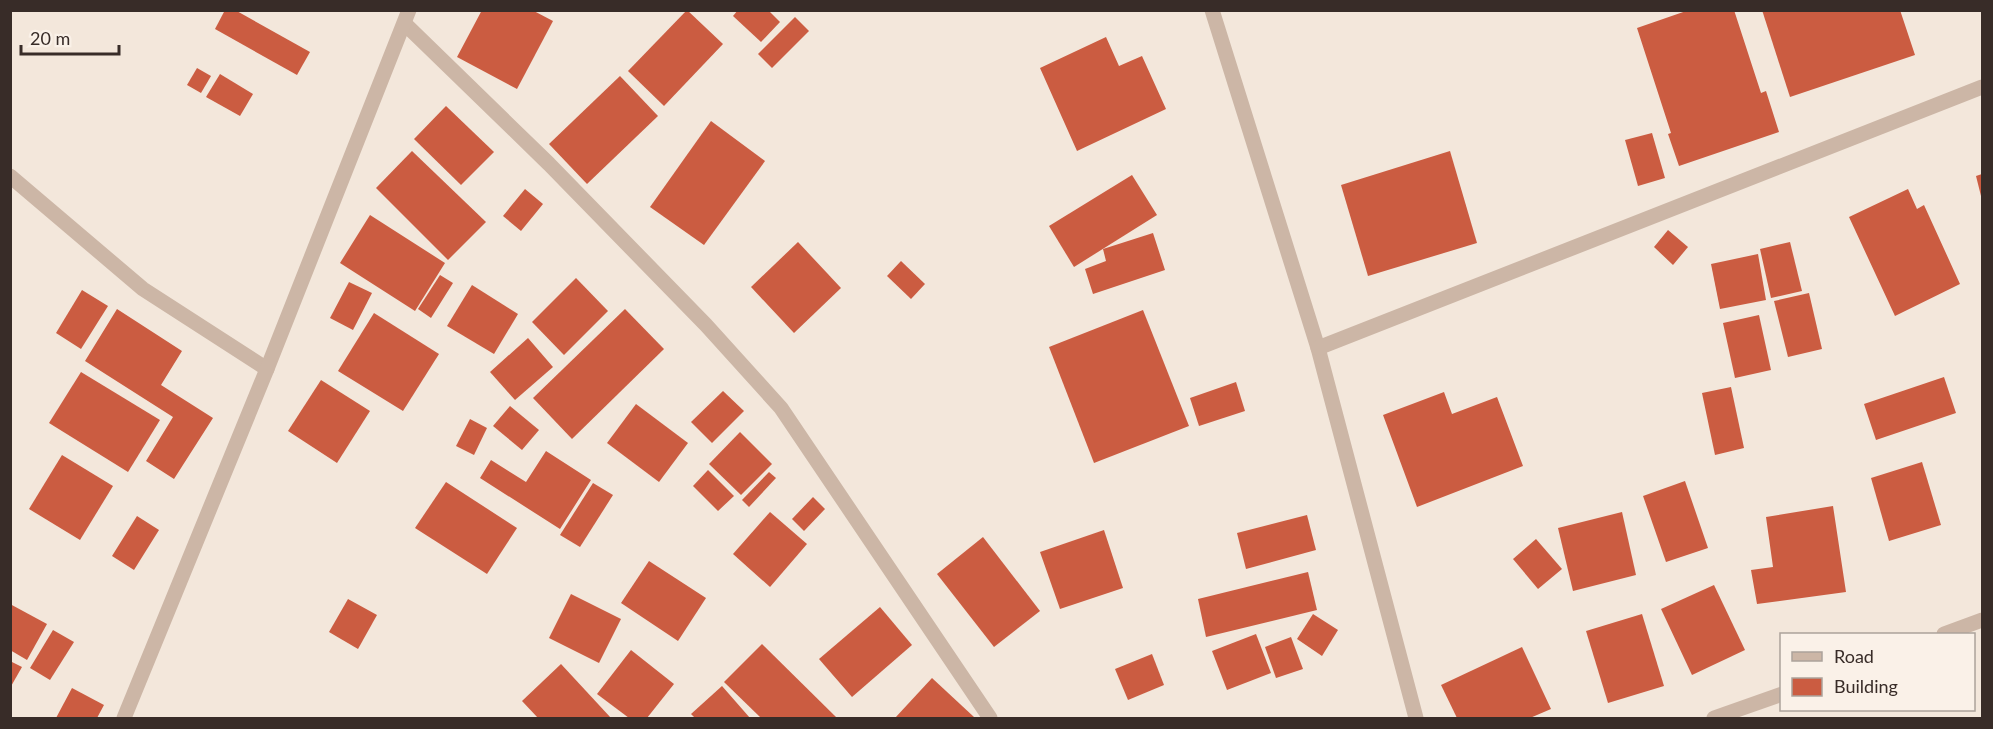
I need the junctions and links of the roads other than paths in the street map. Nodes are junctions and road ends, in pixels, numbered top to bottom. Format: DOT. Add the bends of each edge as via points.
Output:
graph roads {
  1 [pos="1212,10"];
  2 [pos="407,17"];
  3 [pos="1983,87"];
  4 [pos="10,176"];
  5 [pos="1318,348"];
  6 [pos="267,369"];
  7 [pos="1983,620"];
  8 [pos="1947,633"];
  9 [pos="1780,695"];
  10 [pos="124,718"];
  11 [pos="990,718"];
  12 [pos="1416,718"];
  13 [pos="1714,718"];
  1 -- 5 [label="street"];
  2 -- 6 [label="street"];
  2 -- 11 [label="street" via="781,408"];
  3 -- 5 [label="street"];
  4 -- 6 [label="street" via="143,289"];
  5 -- 12 [label="street"];
  6 -- 10 [label="street"];
  7 -- 8 [label="street"];
  9 -- 13 [label="street"];
}
